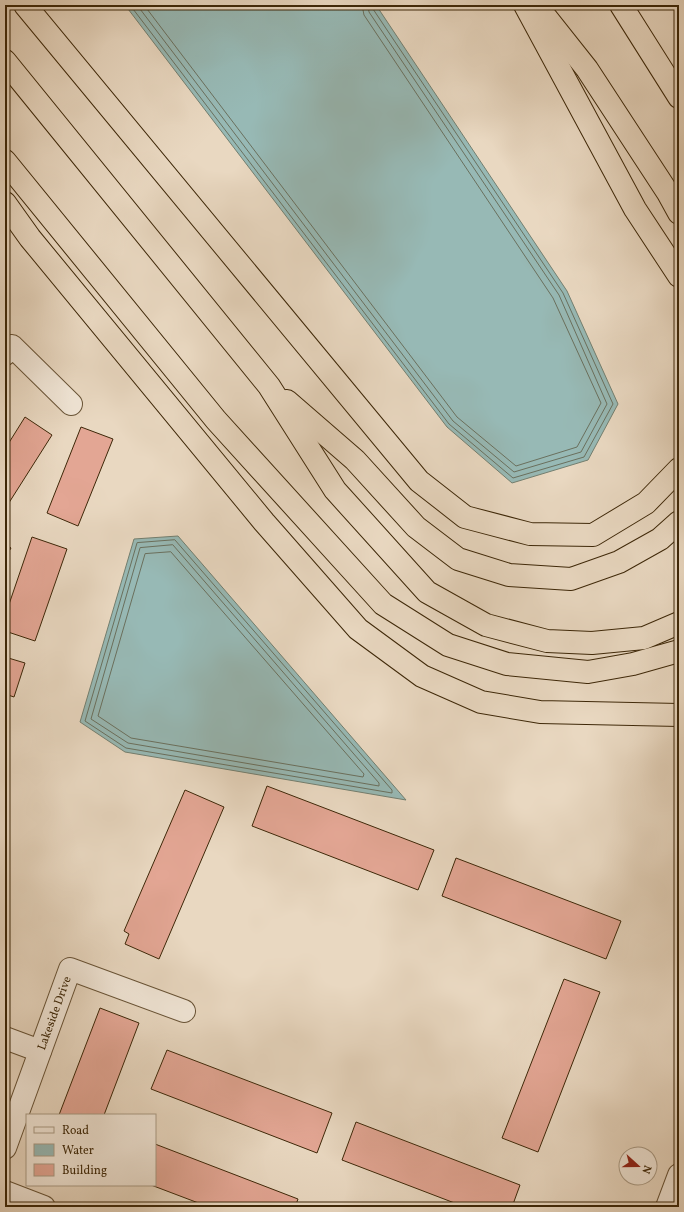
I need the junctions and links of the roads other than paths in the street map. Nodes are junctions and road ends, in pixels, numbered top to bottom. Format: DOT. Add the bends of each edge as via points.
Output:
graph roads {
  1 [pos="25,5"];
  2 [pos="525,5"];
  3 [pos="536,5"];
  4 [pos="621,5"];
  5 [pos="5,61"];
  6 [pos="679,97"];
  7 [pos="5,161"];
  8 [pos="5,203"];
  9 [pos="679,213"];
  10 [pos="679,276"];
  11 [pos="8,350"];
  12 [pos="269,386"];
  13 [pos="70,404"];
  14 [pos="679,469"];
  15 [pos="679,522"];
  16 [pos="679,623"];
  17 [pos="679,651"];
  18 [pos="679,715"];
  19 [pos="184,1012"];
  20 [pos="5,1038"];
  21 [pos="40,1051"];
  22 [pos="5,1148"];
  23 [pos="679,1176"];
  24 [pos="5,1192"];
  25 [pos="44,1207"];
  26 [pos="667,1207"];
  1 -- 14 [label="highway" via="419,481 465,517 530,534 593,535 646,503"];
  2 -- 10 [label="highway" via="635,210"];
  3 -- 9 [label="highway" via="587,69"];
  4 -- 6 [label="highway"];
  5 -- 12 [label="highway"];
  7 -- 17 [label="highway" via="216,420 383,604 448,645 507,664 588,672 633,664"];
  8 -- 18 [label="highway" via="30,238 244,497 358,629 422,676 481,702 540,712"];
  11 -- 13 [label="street"];
  12 -- 15 [label="highway" via="355,460 416,527 458,559 509,574 571,579 619,562 660,539"];
  12 -- 16 [label="highway" via="335,490 427,592 486,625 547,641 592,643 644,638"];
  19 -- 21 [label="street, Lakeside Drive" via="70,969"];
  20 -- 21 [label="street"];
  21 -- 22 [label="street, Lakeside Drive"];
  23 -- 26 [label="street"];
  24 -- 25 [label="street"];
}
